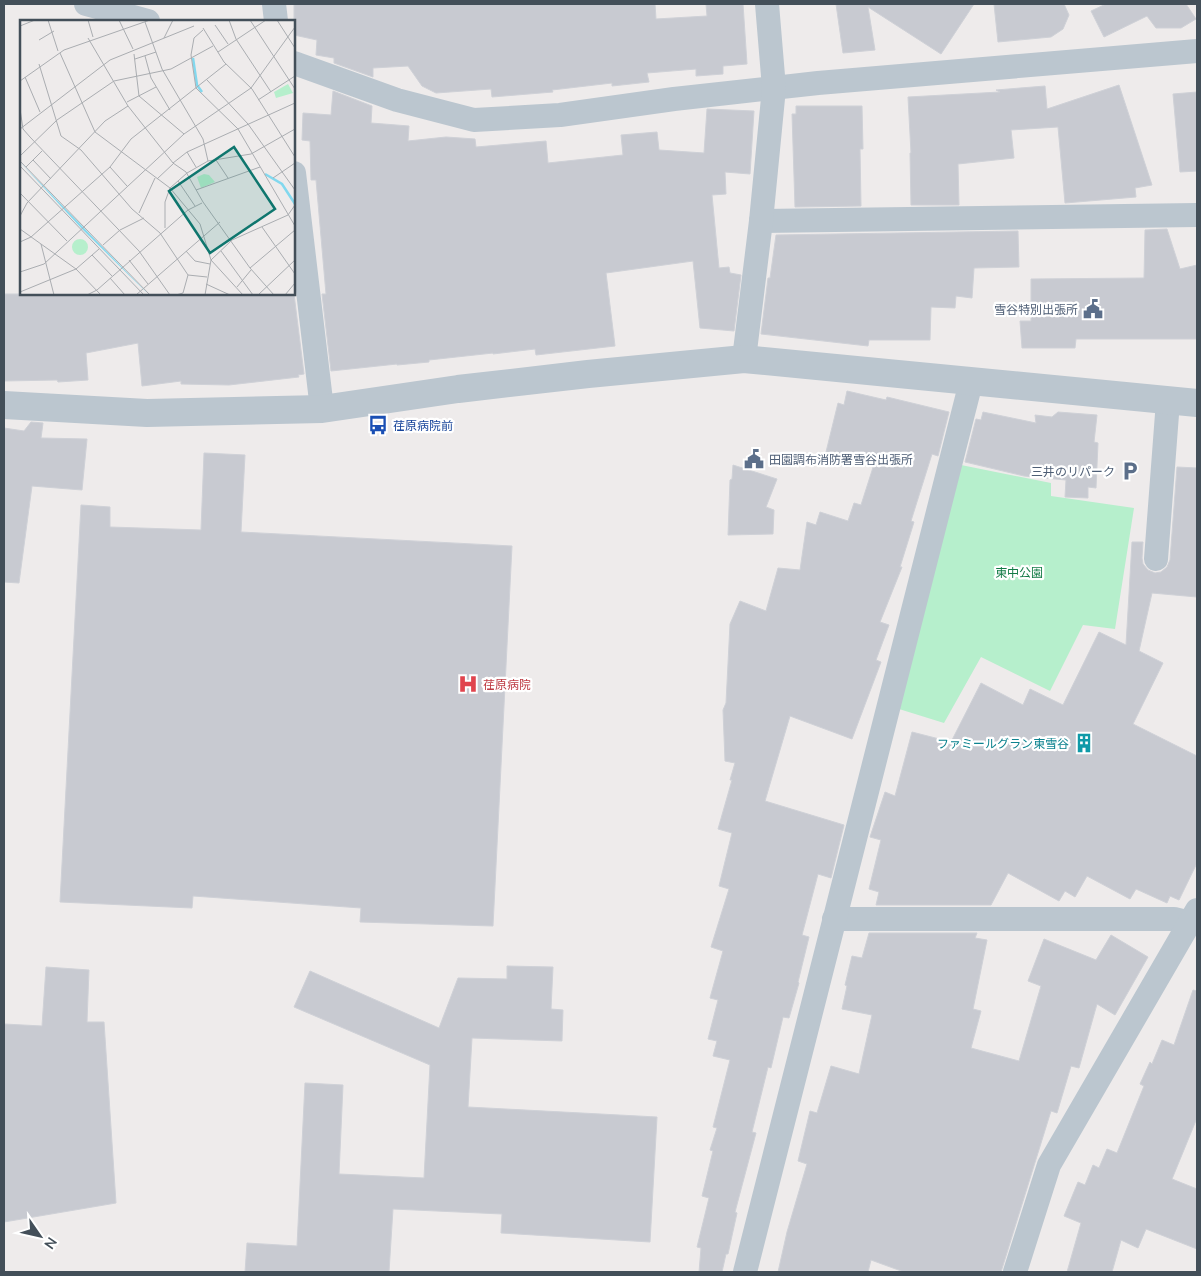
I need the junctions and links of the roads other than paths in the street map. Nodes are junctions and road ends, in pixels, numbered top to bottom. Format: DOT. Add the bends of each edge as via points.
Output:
graph roads {
  1 [pos="86,4"];
  2 [pos="274,4"];
  3 [pos="766,4"];
  4 [pos="144,20"];
  5 [pos="276,20"];
  6 [pos="1197,51"];
  7 [pos="295,64"];
  8 [pos="774,88"];
  9 [pos="295,180"];
  10 [pos="1197,215"];
  11 [pos="761,221"];
  12 [pos="744,359"];
  13 [pos="971,382"];
  14 [pos="1168,401"];
  15 [pos="1197,403"];
  16 [pos="4,406"];
  17 [pos="322,409"];
  18 [pos="1156,559"];
  19 [pos="1194,916"];
  20 [pos="834,919"];
  21 [pos="745,1272"];
  22 [pos="1015,1272"];
  1 -- 4 [label="street"];
  2 -- 5 [label="street"];
  3 -- 8 [label="street"];
  6 -- 8 [label="street"];
  7 -- 8 [label="street" via="397,100 474,120 560,115"];
  8 -- 11 [label="street"];
  9 -- 17 [label="street"];
  10 -- 11 [label="street"];
  11 -- 12 [label="street"];
  12 -- 13 [label="street"];
  12 -- 17 [label="street" via="468,388"];
  13 -- 14 [label="street"];
  13 -- 20 [label="street"];
  14 -- 15 [label="street"];
  14 -- 18 [label="street"];
  16 -- 17 [label="street" via="147,412"];
  19 -- 20 [label="street" via="1174,919"];
  19 -- 22 [label="street" via="1049,1165"];
  20 -- 21 [label="street"];
}
